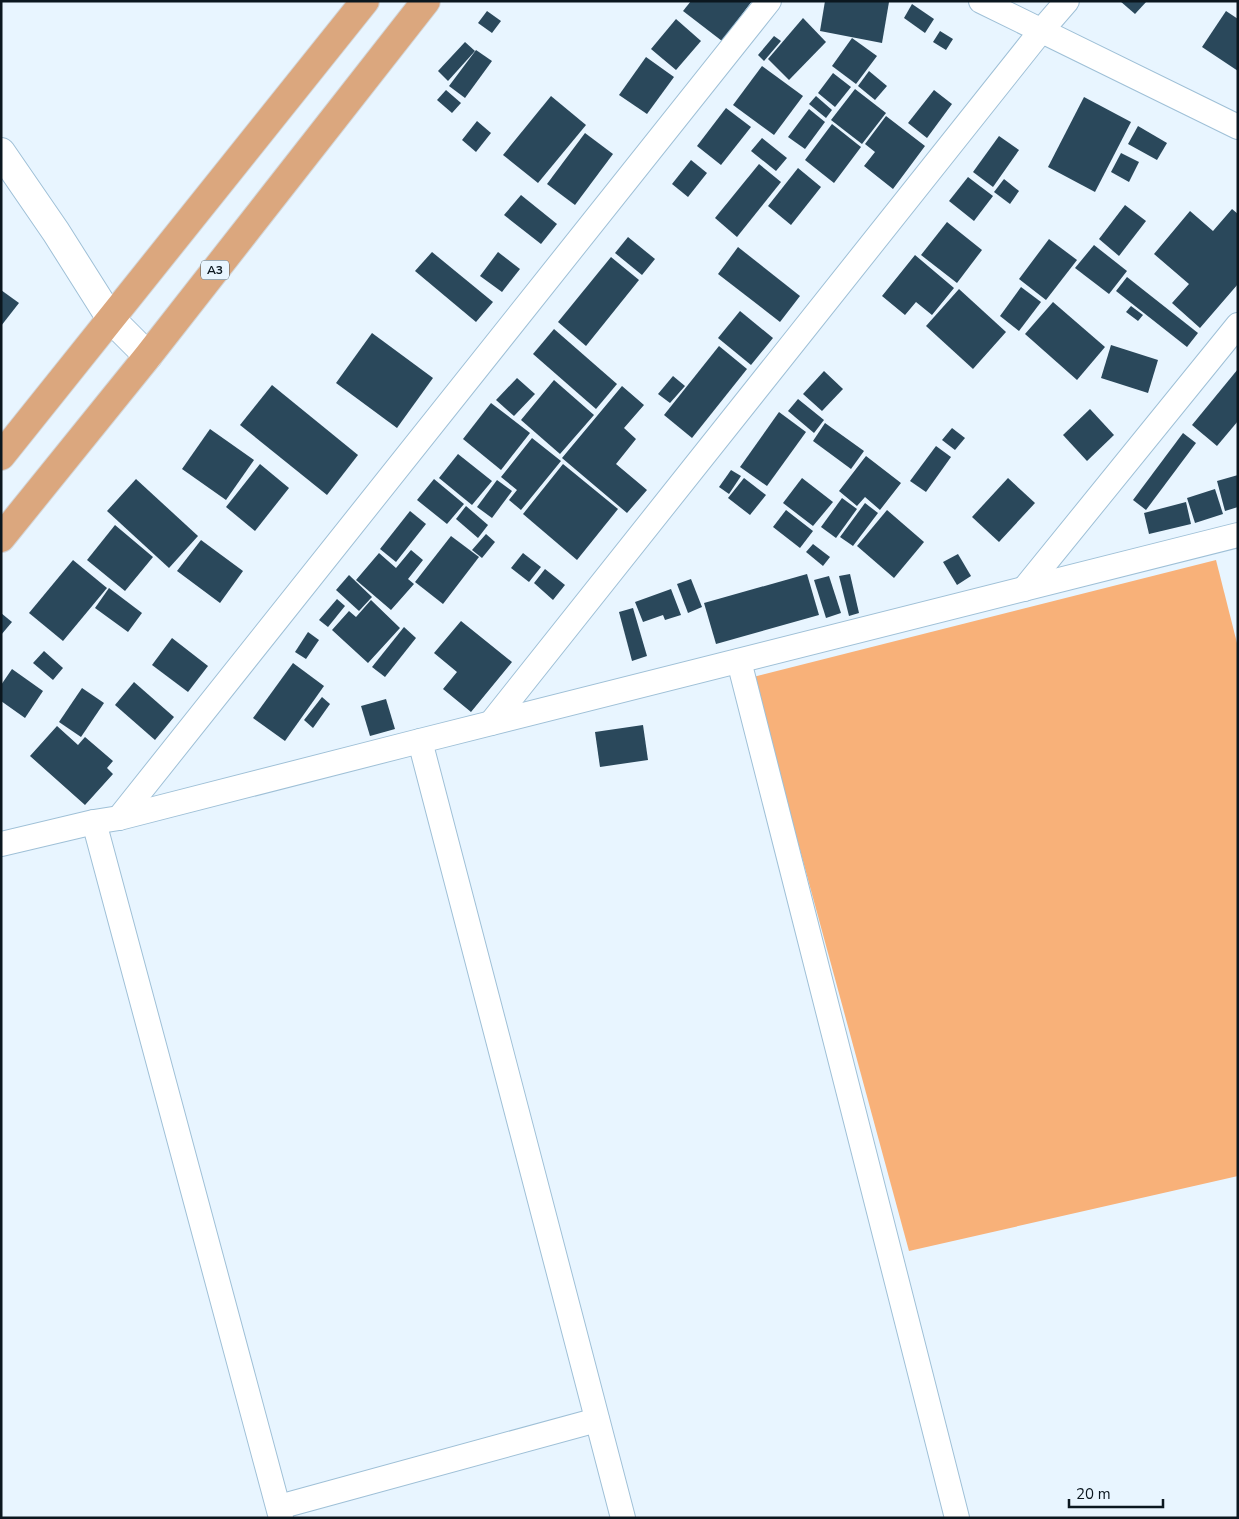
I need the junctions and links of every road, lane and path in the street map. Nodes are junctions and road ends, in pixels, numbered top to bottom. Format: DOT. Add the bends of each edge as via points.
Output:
graph roads {
  1 [pos="364,1"];
  2 [pos="426,1"];
  3 [pos="769,1"];
  4 [pos="981,1"];
  5 [pos="1067,1"];
  6 [pos="1041,31"];
  7 [pos="1238,127"];
  8 [pos="1,152"];
  9 [pos="111,319"];
  10 [pos="1238,325"];
  11 [pos="148,356"];
  12 [pos="1,456"];
  13 [pos="1,538"];
  14 [pos="1237,540"];
  15 [pos="1024,589"];
  16 [pos="739,661"];
  17 [pos="491,723"];
  18 [pos="420,741"];
  19 [pos="119,818"];
  20 [pos="94,822"];
  21 [pos="1,844"];
  22 [pos="598,1420"];
  23 [pos="280,1513"];
  24 [pos="623,1518"];
  25 [pos="957,1518"];
  1 -- 9 [label="highway"];
  2 -- 11 [label="highway, A3"];
  3 -- 19 [label="street"];
  4 -- 6 [label="street"];
  5 -- 6 [label="street"];
  6 -- 7 [label="street"];
  6 -- 17 [label="street"];
  8 -- 9 [label="street"];
  9 -- 11 [label="street"];
  9 -- 12 [label="highway"];
  10 -- 15 [label="street"];
  11 -- 13 [label="highway, A3"];
  14 -- 15 [label="street"];
  15 -- 16 [label="street"];
  16 -- 17 [label="street"];
  16 -- 25 [label="street"];
  17 -- 18 [label="street"];
  18 -- 19 [label="street"];
  18 -- 22 [label="street"];
  19 -- 20 [label="street"];
  20 -- 21 [label="street"];
  20 -- 23 [label="street"];
  22 -- 23 [label="street"];
  22 -- 24 [label="street"];
}
